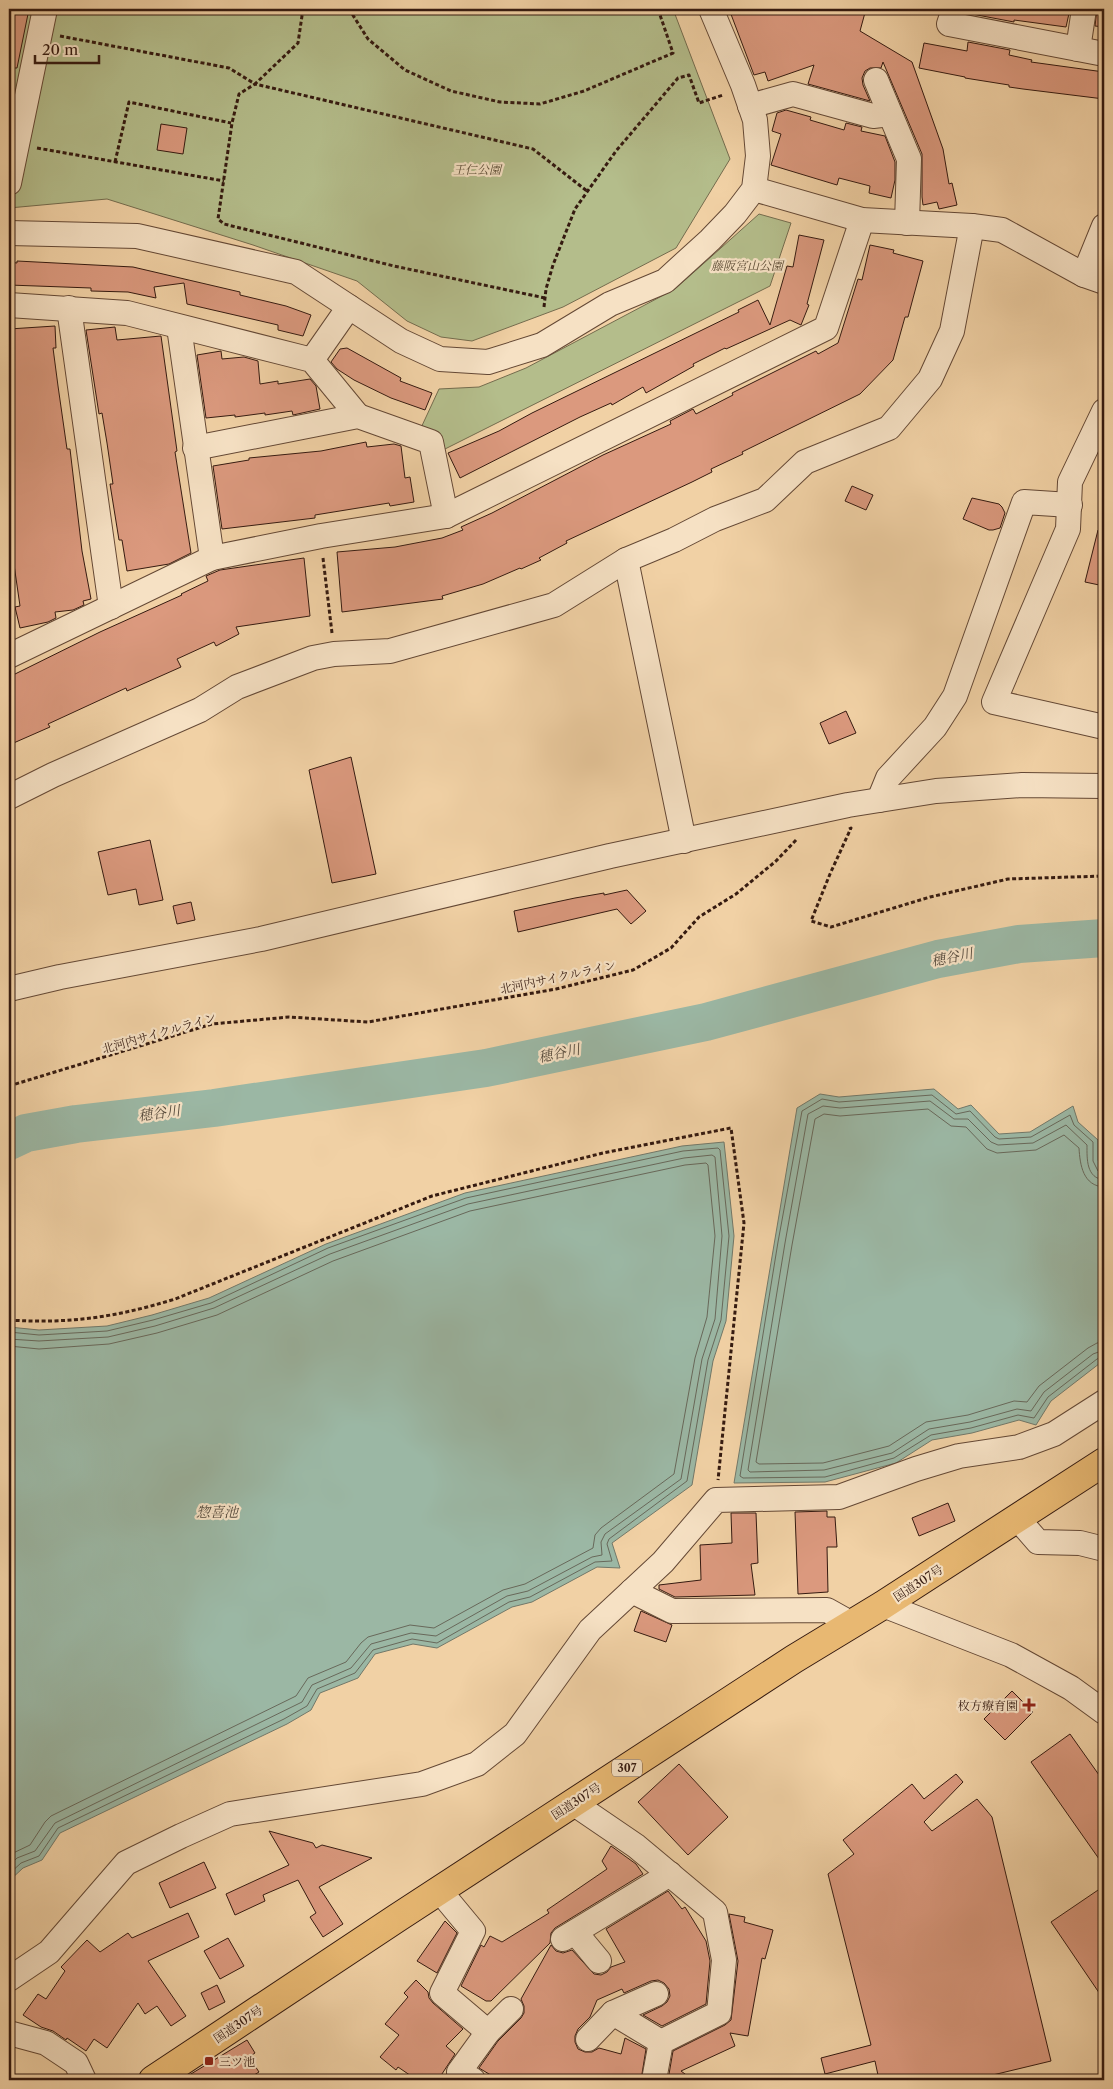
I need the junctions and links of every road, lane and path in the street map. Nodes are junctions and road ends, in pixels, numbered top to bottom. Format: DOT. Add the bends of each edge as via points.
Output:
graph roads {
  1 [pos="45,9"];
  2 [pos="303,9"];
  3 [pos="349,9"];
  4 [pos="658,9"];
  5 [pos="711,9"];
  6 [pos="954,9"];
  7 [pos="1084,9"];
  8 [pos="40,32"];
  9 [pos="1078,49"];
  10 [pos="1104,54"];
  11 [pos="876,80"];
  12 [pos="255,84"];
  13 [pos="747,97"];
  14 [pos="890,114"];
  15 [pos="232,123"];
  16 [pos="17,145"];
  17 [pos="115,162"];
  18 [pos="224,181"];
  19 [pos="9,183"];
  20 [pos="754,189"];
  21 [pos="587,191"];
  22 [pos="862,220"];
  23 [pos="907,223"];
  24 [pos="972,226"];
  25 [pos="1104,226"];
  26 [pos="9,233"];
  27 [pos="1094,279"];
  28 [pos="545,298"];
  29 [pos="9,305"];
  30 [pos="349,307"];
  31 [pos="544,307"];
  32 [pos="69,308"];
  33 [pos="179,327"];
  34 [pos="312,360"];
  35 [pos="1104,411"];
  36 [pos="358,416"];
  37 [pos="195,448"];
  38 [pos="1070,505"];
  39 [pos="446,516"];
  40 [pos="321,536"];
  41 [pos="212,558"];
  42 [pos="626,560"];
  43 [pos="111,607"];
  44 [pos="334,654"];
  45 [pos="9,656"];
  46 [pos="1104,727"];
  47 [pos="1104,786"];
  48 [pos="9,797"];
  49 [pos="879,800"];
  50 [pos="843,830"];
  51 [pos="800,836"];
  52 [pos="684,841"];
  53 [pos="1104,876"];
  54 [pos="9,989"];
  55 [pos="9,1086"];
  56 [pos="9,1320"];
  57 [pos="1104,1402"];
  58 [pos="1104,1462"];
  59 [pos="716,1500"];
  60 [pos="1017,1518"];
  61 [pos="1104,1549"];
  62 [pos="632,1591"];
  63 [pos="883,1605"];
  64 [pos="852,1624"];
  65 [pos="1104,1712"];
  66 [pos="573,1803"];
  67 [pos="670,1874"];
  68 [pos="439,1890"];
  69 [pos="599,1961"];
  70 [pos="9,1978"];
  71 [pos="656,1994"];
  72 [pos="512,2009"];
  73 [pos="613,2013"];
  74 [pos="9,2032"];
  75 [pos="488,2032"];
  76 [pos="588,2039"];
  77 [pos="661,2042"];
  78 [pos="84,2080"];
  79 [pos="153,2080"];
  80 [pos="473,2080"];
  81 [pos="654,2080"];
  1 -- 8 [label="street"];
  2 -- 12 [label="path" via="298,43"];
  3 -- 4 [label="path" via="368,39 405,70 451,91 500,102 540,104 584,91 673,53"];
  5 -- 13 [label="street"];
  6 -- 9 [label="street" via="949,24"];
  7 -- 9 [label="street"];
  8 -- 12 [label="path" via="229,68"];
  8 -- 16 [label="street"];
  9 -- 10 [label="street"];
  11 -- 14 [label="street"];
  12 -- 15 [label="path" via="239,94"];
  12 -- 21 [label="path" via="533,149"];
  13 -- 14 [label="street" via="793,94 873,116"];
  13 -- 20 [label="street" via="755,120 758,156"];
  13 -- 21 [label="path" via="700,103 689,75 678,78 616,151"];
  14 -- 23 [label="street" via="909,160"];
  15 -- 17 [label="path" via="129,102"];
  15 -- 18 [label="path"];
  16 -- 17 [label="path"];
  16 -- 19 [label="street"];
  17 -- 18 [label="path"];
  18 -- 28 [label="path" via="218,219 224,224 394,266"];
  20 -- 22 [label="street"];
  20 -- 30 [label="street" via="722,227 665,281 610,304 542,345 488,362 440,359 401,341"];
  21 -- 28 [label="path" via="575,208 553,265"];
  22 -- 23 [label="street"];
  22 -- 39 [label="street" via="826,328"];
  23 -- 24 [label="street"];
  24 -- 27 [label="street" via="1002,230"];
  24 -- 42 [label="street" via="952,330 930,379 890,428 805,462 765,500"];
  25 -- 27 [label="street"];
  26 -- 30 [label="street" via="137,236 296,272"];
  28 -- 31 [label="path"];
  29 -- 32 [label="street"];
  30 -- 34 [label="street"];
  32 -- 33 [label="street" via="127,313"];
  32 -- 43 [label="street"];
  33 -- 34 [label="street"];
  33 -- 37 [label="street"];
  34 -- 36 [label="street"];
  35 -- 38 [label="street" via="1070,482"];
  36 -- 37 [label="street"];
  36 -- 39 [label="street" via="431,442"];
  37 -- 41 [label="street"];
  38 -- 46 [label="street" via="1068,529 994,702"];
  38 -- 49 [label="street" via="1024,502 954,696 935,727 888,778"];
  39 -- 40 [label="street"];
  40 -- 41 [label="street"];
  40 -- 44 [label="path"];
  41 -- 43 [label="street"];
  42 -- 44 [label="street" via="554,606 390,651"];
  42 -- 52 [label="street"];
  43 -- 45 [label="street"];
  44 -- 48 [label="street" via="313,658 237,687 200,710"];
  47 -- 49 [label="street" via="1022,785 936,791"];
  49 -- 52 [label="street"];
  50 -- 53 [label="path" via="851,828 811,921 831,927 930,897 1008,879"];
  51 -- 55 [label="path, 北河内サイクルライン" via="736,894 700,917 670,948 633,970 556,989 368,1022 289,1017 212,1024"];
  52 -- 54 [label="street" via="261,938"];
  56 -- 59 [label="path" via="94,1319 137,1311 176,1299 432,1196 603,1153 731,1128 744,1223"];
  57 -- 59 [label="street" via="1054,1434 1019,1447 959,1456 839,1497"];
  58 -- 60 [label="highway, 国道307号 / 307"];
  59 -- 62 [label="street" via="663,1562"];
  60 -- 61 [label="street" via="1038,1542 1080,1543"];
  60 -- 63 [label="highway, 国道307号 / 307"];
  62 -- 64 [label="street" via="672,1611 827,1610"];
  62 -- 70 [label="street" via="590,1630 515,1734 476,1764 422,1784 230,1814 181,1836 126,1864 49,1952"];
  63 -- 64 [label="highway, 国道307号 / 307"];
  63 -- 65 [label="street" via="1011,1654 1071,1688"];
  64 -- 66 [label="highway, 国道307号 / 307"];
  66 -- 67 [label="street" via="636,1846"];
  66 -- 68 [label="highway, 国道307号 / 307"];
  67 -- 69 [label="street" via="569,1935"];
  67 -- 77 [label="street" via="715,1912 724,1960 719,2013"];
  68 -- 75 [label="street" via="473,1931 442,1992"];
  68 -- 79 [label="highway, 国道307号 / 307"];
  71 -- 73 [label="street"];
  72 -- 75 [label="street"];
  73 -- 76 [label="street"];
  73 -- 77 [label="street"];
  74 -- 78 [label="street" via="46,2043 76,2063"];
  75 -- 80 [label="street" via="459,2072"];
  77 -- 81 [label="street"];
}
